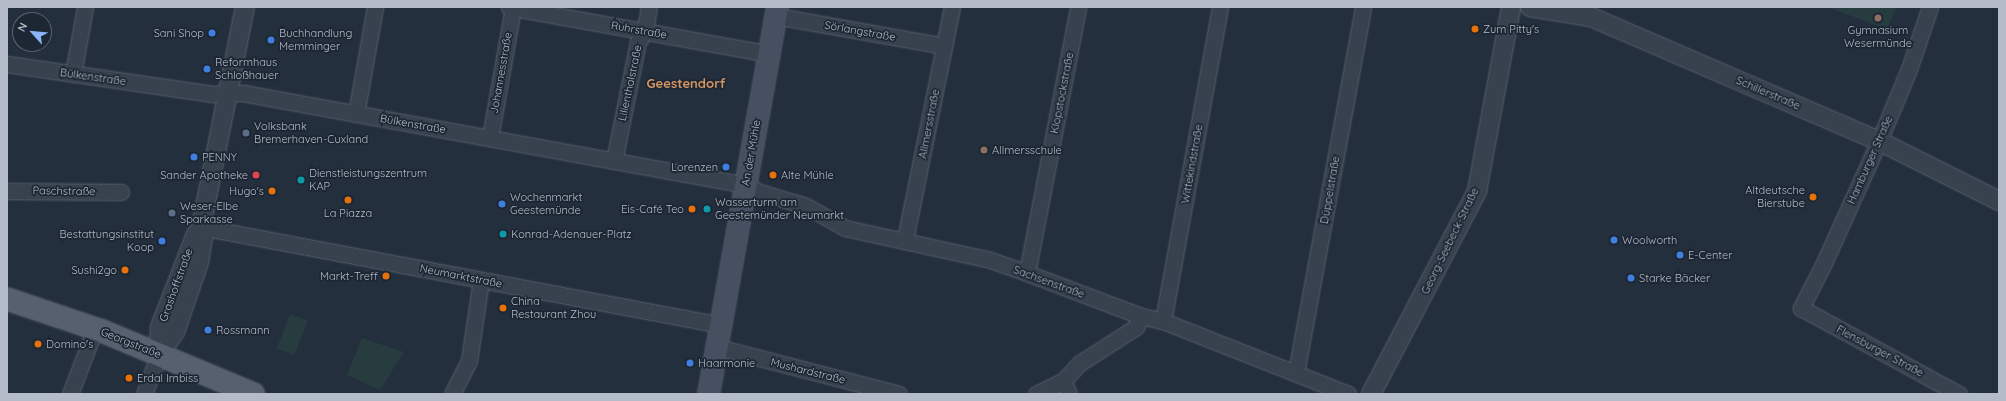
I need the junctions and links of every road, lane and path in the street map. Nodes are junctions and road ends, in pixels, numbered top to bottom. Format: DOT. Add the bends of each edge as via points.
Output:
graph roads {
  1 [pos="85,7"];
  2 [pos="245,7"];
  3 [pos="375,7"];
  4 [pos="512,7"];
  5 [pos="649,7"];
  6 [pos="952,7"];
  7 [pos="1078,7"];
  8 [pos="1220,7"];
  9 [pos="1362,7"];
  10 [pos="1511,7"];
  11 [pos="1530,7"];
  12 [pos="1930,7"];
  13 [pos="777,11"];
  14 [pos="645,32"];
  15 [pos="944,46"];
  16 [pos="769,54"];
  17 [pos="7,64"];
  18 [pos="73,74"];
  19 [pos="227,93"];
  20 [pos="356,114"];
  21 [pos="490,138"];
  22 [pos="1879,141"];
  23 [pos="614,161"];
  24 [pos="746,185"];
  25 [pos="7,190"];
  26 [pos="122,192"];
  27 [pos="1999,201"];
  28 [pos="201,227"];
  29 [pos="905,240"];
  30 [pos="1027,273"];
  31 [pos="481,280"];
  32 [pos="7,299"];
  33 [pos="1801,308"];
  34 [pos="1141,316"];
  35 [pos="1163,321"];
  36 [pos="721,325"];
  37 [pos="95,329"];
  38 [pos="717,347"];
  39 [pos="159,354"];
  40 [pos="1296,374"];
  41 [pos="1066,388"];
  42 [pos="70,394"];
  43 [pos="144,394"];
  44 [pos="253,394"];
  45 [pos="452,394"];
  46 [pos="708,394"];
  47 [pos="899,394"];
  48 [pos="1036,394"];
  49 [pos="1348,394"];
  50 [pos="1372,394"];
  51 [pos="1959,394"];
  1 -- 18 [label="street"];
  2 -- 19 [label="street, Grashoffstraße"];
  3 -- 20 [label="street"];
  4 -- 14 [label="street, Ruhrstraße"];
  4 -- 21 [label="street, Johannesstraße"];
  5 -- 14 [label="street, Lilienthalstraße"];
  6 -- 15 [label="street, Allmersstraße"];
  7 -- 30 [label="street, Klopstockstraße"];
  8 -- 35 [label="street, Wittekindstraße"];
  9 -- 40 [label="street, Düppelstraße"];
  10 -- 50 [label="street, Georg-Seebeck-Straße" via="1477,191"];
  11 -- 22 [label="street, Schillerstraße" via="1591,17"];
  12 -- 22 [label="street, Hamburger Straße" via="1909,68"];
  13 -- 15 [label="street, Sörlangstraße"];
  13 -- 16 [label="main road, An der Mühle"];
  14 -- 16 [label="street, Ruhrstraße"];
  14 -- 23 [label="street, Lilienthalstraße" via="638,42"];
  15 -- 29 [label="street, Allmersstraße"];
  16 -- 24 [label="main road, An der Mühle"];
  17 -- 18 [label="street, Bülkenstraße"];
  18 -- 19 [label="street, Bülkenstraße" via="213,94"];
  19 -- 20 [label="street, Bülkenstraße" via="243,93"];
  19 -- 28 [label="street, Grashoffstraße"];
  20 -- 21 [label="street, Bülkenstraße"];
  21 -- 23 [label="street, Bülkenstraße"];
  22 -- 27 [label="street, Schillerstraße"];
  22 -- 33 [label="street, Hamburger Straße"];
  23 -- 24 [label="street, Bülkenstraße"];
  24 -- 29 [label="street, Sachsenstraße" via="759,192 806,206 845,228"];
  24 -- 36 [label="main road, An der Mühle"];
  25 -- 26 [label="street, Paschstraße"];
  28 -- 31 [label="street, Neumarktstraße"];
  28 -- 39 [label="street, Grashoffstraße" via="193,238 160,327"];
  29 -- 30 [label="street, Sachsenstraße" via="990,260"];
  30 -- 34 [label="street, Sachsenstraße"];
  31 -- 36 [label="street, Neumarktstraße"];
  31 -- 45 [label="street" via="469,361"];
  32 -- 37 [label="main road, Georgstraße"];
  33 -- 51 [label="street, Flensburger Straße"];
  34 -- 35 [label="street, Sachsenstraße"];
  34 -- 41 [label="street" via="1136,327 1080,363"];
  35 -- 40 [label="street, Sachsenstraße"];
  36 -- 38 [label="main road, An der Mühle"];
  37 -- 39 [label="main road, Georgstraße"];
  37 -- 42 [label="street"];
  38 -- 46 [label="main road, An der Mühle"];
  38 -- 47 [label="street, Mushardstraße"];
  39 -- 43 [label="street"];
  39 -- 44 [label="main road, Georgstraße"];
  40 -- 49 [label="street, Sachsenstraße"];
  41 -- 48 [label="street"];
}
